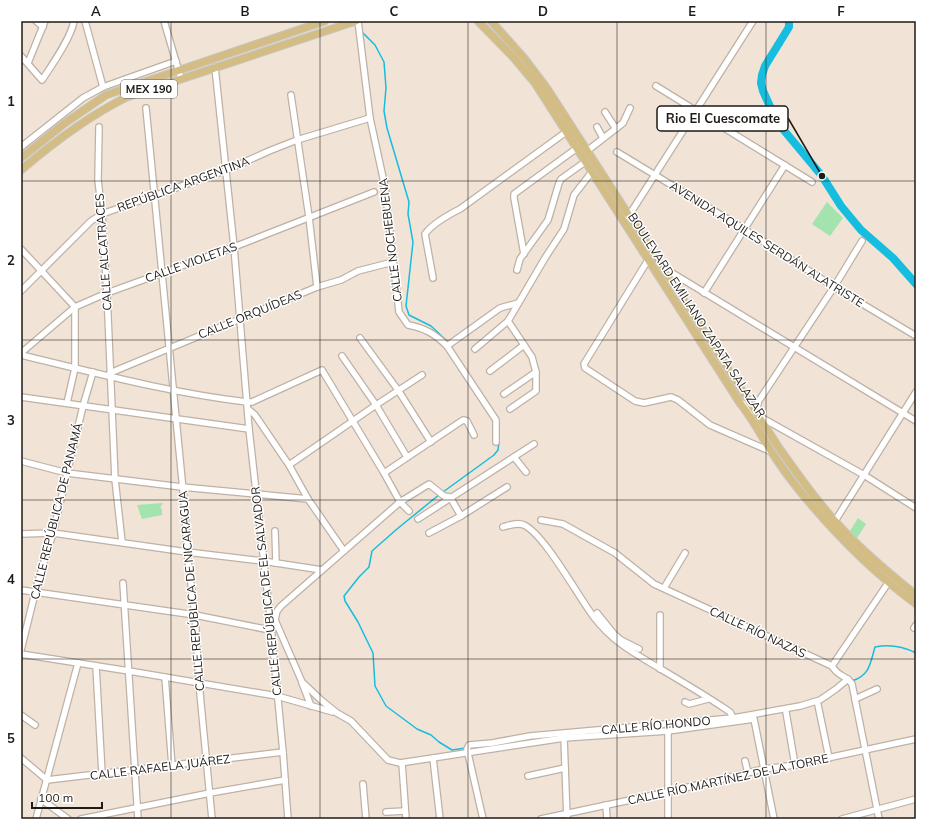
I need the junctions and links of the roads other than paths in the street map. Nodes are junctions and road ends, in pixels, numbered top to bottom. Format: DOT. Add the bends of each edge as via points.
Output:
graph roads {
  1 [pos="36,21"];
  2 [pos="74,21"];
  3 [pos="85,21"];
  4 [pos="164,21"];
  5 [pos="325,21"];
  6 [pos="357,21"];
  7 [pos="478,21"];
  8 [pos="491,21"];
  9 [pos="753,21"];
  10 [pos="44,24"];
  11 [pos="21,56"];
  12 [pos="176,61"];
  13 [pos="28,64"];
  14 [pos="215,67"];
  15 [pos="179,71"];
  16 [pos="181,79"];
  17 [pos="656,86"];
  18 [pos="103,87"];
  19 [pos="291,95"];
  20 [pos="146,108"];
  21 [pos="630,108"];
  22 [pos="695,110"];
  23 [pos="605,112"];
  24 [pos="370,118"];
  25 [pos="99,127"];
  26 [pos="597,127"];
  27 [pos="616,129"];
  28 [pos="566,132"];
  29 [pos="603,138"];
  30 [pos="297,140"];
  31 [pos="21,147"];
  32 [pos="576,148"];
  33 [pos="587,151"];
  34 [pos="617,152"];
  35 [pos="21,158"];
  36 [pos="585,162"];
  37 [pos="785,165"];
  38 [pos="21,170"];
  39 [pos="227,170"];
  40 [pos="591,172"];
  41 [pos="654,175"];
  42 [pos="812,182"];
  43 [pos="374,192"];
  44 [pos="155,195"];
  45 [pos="102,214"];
  46 [pos="630,216"];
  47 [pos="309,217"];
  48 [pos="622,221"];
  49 [pos="744,229"];
  50 [pos="862,241"];
  51 [pos="234,247"];
  52 [pos="21,249"];
  53 [pos="524,254"];
  54 [pos="648,260"];
  55 [pos="393,262"];
  56 [pos="664,268"];
  57 [pos="518,270"];
  58 [pos="41,271"];
  59 [pos="163,273"];
  60 [pos="433,278"];
  61 [pos="317,287"];
  62 [pos="834,287"];
  63 [pos="21,291"];
  64 [pos="107,293"];
  65 [pos="704,293"];
  66 [pos="518,303"];
  67 [pos="74,307"];
  68 [pos="239,318"];
  69 [pos="508,321"];
  70 [pos="916,336"];
  71 [pos="360,338"];
  72 [pos="524,345"];
  73 [pos="448,346"];
  74 [pos="170,347"];
  75 [pos="794,347"];
  76 [pos="475,349"];
  77 [pos="21,354"];
  78 [pos="342,356"];
  79 [pos="75,368"];
  80 [pos="490,371"];
  81 [pos="93,372"];
  82 [pos="536,372"];
  83 [pos="110,375"];
  84 [pos="422,375"];
  85 [pos="173,390"];
  86 [pos="398,390"];
  87 [pos="916,392"];
  88 [pos="504,394"];
  89 [pos="21,397"];
  90 [pos="247,402"];
  91 [pos="67,403"];
  92 [pos="740,403"];
  93 [pos="376,405"];
  94 [pos="83,406"];
  95 [pos="248,409"];
  96 [pos="510,409"];
  97 [pos="113,410"];
  98 [pos="902,413"];
  99 [pos="760,417"];
  100 [pos="175,418"];
  101 [pos="916,421"];
  102 [pos="353,422"];
  103 [pos="754,423"];
  104 [pos="249,429"];
  105 [pos="474,435"];
  106 [pos="431,442"];
  107 [pos="496,442"];
  108 [pos="534,444"];
  109 [pos="772,452"];
  110 [pos="407,457"];
  111 [pos="514,457"];
  112 [pos="21,461"];
  113 [pos="289,465"];
  114 [pos="526,472"];
  115 [pos="68,473"];
  116 [pos="384,473"];
  117 [pos="864,475"];
  118 [pos="115,479"];
  119 [pos="182,487"];
  120 [pos="507,487"];
  121 [pos="257,494"];
  122 [pos="450,497"];
  123 [pos="308,499"];
  124 [pos="400,502"];
  125 [pos="916,508"];
  126 [pos="409,512"];
  127 [pos="461,516"];
  128 [pos="418,518"];
  129 [pos="541,520"];
  130 [pos="835,521"];
  131 [pos="503,527"];
  132 [pos="275,531"];
  133 [pos="53,533"];
  134 [pos="429,533"];
  135 [pos="21,534"];
  136 [pos="122,542"];
  137 [pos="344,551"];
  138 [pos="187,552"];
  139 [pos="685,553"];
  140 [pos="263,560"];
  141 [pos="276,562"];
  142 [pos="322,570"];
  143 [pos="123,583"];
  144 [pos="888,583"];
  145 [pos="664,588"];
  146 [pos="21,590"];
  147 [pos="36,592"];
  148 [pos="916,594"];
  149 [pos="916,604"];
  150 [pos="125,605"];
  151 [pos="269,610"];
  152 [pos="277,611"];
  153 [pos="596,613"];
  154 [pos="194,615"];
  155 [pos="660,615"];
  156 [pos="272,619"];
  157 [pos="270,630"];
  158 [pos="631,645"];
  159 [pos="21,650"];
  160 [pos="639,650"];
  161 [pos="630,652"];
  162 [pos="21,654"];
  163 [pos="78,663"];
  164 [pos="96,666"];
  165 [pos="832,666"];
  166 [pos="660,669"];
  167 [pos="130,670"];
  168 [pos="838,674"];
  169 [pos="165,677"];
  170 [pos="849,680"];
  171 [pos="302,682"];
  172 [pos="199,683"];
  173 [pos="840,684"];
  174 [pos="878,689"];
  175 [pos="277,696"];
  176 [pos="708,699"];
  177 [pos="855,699"];
  178 [pos="685,702"];
  179 [pos="818,705"];
  180 [pos="311,706"];
  181 [pos="786,712"];
  182 [pos="337,713"];
  183 [pos="21,715"];
  184 [pos="733,718"];
  185 [pos="35,725"];
  186 [pos="668,731"];
  187 [pos="564,738"];
  188 [pos="916,739"];
  189 [pos="467,749"];
  190 [pos="865,749"];
  191 [pos="283,752"];
  192 [pos="21,758"];
  193 [pos="433,758"];
  194 [pos="829,758"];
  195 [pos="206,761"];
  196 [pos="745,761"];
  197 [pos="402,763"];
  198 [pos="795,765"];
  199 [pos="172,766"];
  200 [pos="565,768"];
  201 [pos="135,770"];
  202 [pos="764,770"];
  203 [pos="748,773"];
  204 [pos="102,774"];
  205 [pos="528,776"];
  206 [pos="47,780"];
  207 [pos="285,780"];
  208 [pos="363,784"];
  209 [pos="668,792"];
  210 [pos="210,793"];
  211 [pos="41,799"];
  212 [pos="916,799"];
  213 [pos="606,805"];
  214 [pos="137,808"];
  215 [pos="877,810"];
  216 [pos="405,811"];
  217 [pos="386,812"];
  218 [pos="567,816"];
  219 [pos="36,819"];
  220 [pos="68,819"];
  221 [pos="81,819"];
  222 [pos="138,819"];
  223 [pos="212,819"];
  224 [pos="288,819"];
  225 [pos="366,819"];
  226 [pos="406,819"];
  227 [pos="440,819"];
  228 [pos="483,819"];
  229 [pos="541,819"];
  230 [pos="607,819"];
  231 [pos="668,819"];
  232 [pos="774,819"];
  233 [pos="842,819"];
  234 [pos="879,819"];
  1 -- 10 [label="street"];
  2 -- 13 [label="street" via="73,28 54,64 42,80"];
  3 -- 18 [label="street"];
  4 -- 12 [label="street"];
  5 -- 15 [label="main road, MEX 190"];
  6 -- 14 [label="main road, MEX 190"];
  6 -- 24 [label="street, CALLE NOCHEBUENA"];
  7 -- 28 [label="main road, BOULEVARD EMILIANO ZAPATA SALAZAR" via="535,83"];
  8 -- 33 [label="main road, BOULEVARD EMILIANO ZAPATA SALAZAR" via="537,74"];
  9 -- 22 [label="street"];
  10 -- 13 [label="street"];
  11 -- 13 [label="street"];
  12 -- 15 [label="street"];
  12 -- 18 [label="street"];
  14 -- 16 [label="main road, MEX 190"];
  14 -- 39 [label="street, CALLE REPÚBLICA DE EL SALVADOR"];
  15 -- 16 [label="street"];
  15 -- 35 [label="main road, MEX 190" via="106,95"];
  16 -- 38 [label="main road, MEX 190" via="127,97 105,108 65,134"];
  17 -- 22 [label="street"];
  18 -- 31 [label="street" via="83,98"];
  19 -- 30 [label="street"];
  20 -- 44 [label="street, CALLE REPÚBLICA DE NICARAGUA"];
  21 -- 27 [label="street"];
  22 -- 37 [label="street"];
  22 -- 41 [label="street"];
  23 -- 27 [label="street"];
  24 -- 30 [label="street, REPÚBLICA ARGENTINA"];
  24 -- 55 [label="street, CALLE NOCHEBUENA" via="385,187"];
  25 -- 45 [label="street, CALLE ALCATRACES" via="98,180"];
  26 -- 29 [label="street"];
  27 -- 29 [label="street"];
  28 -- 32 [label="main road, BOULEVARD EMILIANO ZAPATA SALAZAR"];
  28 -- 60 [label="street" via="428,230 425,234"];
  29 -- 33 [label="street"];
  30 -- 39 [label="street, REPÚBLICA ARGENTINA"];
  30 -- 47 [label="street"];
  32 -- 36 [label="main road, BOULEVARD EMILIANO ZAPATA SALAZAR"];
  32 -- 53 [label="street" via="514,194"];
  33 -- 46 [label="main road, BOULEVARD EMILIANO ZAPATA SALAZAR"];
  34 -- 41 [label="street, AVENIDA AQUILES SERDÁN ALATRISTE"];
  36 -- 40 [label="main road, BOULEVARD EMILIANO ZAPATA SALAZAR"];
  36 -- 53 [label="street" via="561,179 548,220"];
  37 -- 42 [label="street"];
  37 -- 49 [label="street"];
  39 -- 44 [label="street, REPÚBLICA ARGENTINA"];
  39 -- 51 [label="street, CALLE REPÚBLICA DE EL SALVADOR"];
  40 -- 48 [label="main road, BOULEVARD EMILIANO ZAPATA SALAZAR"];
  40 -- 66 [label="street" via="574,195 564,229"];
  41 -- 46 [label="street"];
  41 -- 49 [label="street, AVENIDA AQUILES SERDÁN ALATRISTE"];
  43 -- 47 [label="street, CALLE VIOLETAS"];
  44 -- 45 [label="street, REPÚBLICA ARGENTINA"];
  44 -- 59 [label="street, CALLE REPÚBLICA DE NICARAGUA"];
  45 -- 58 [label="street, REPÚBLICA ARGENTINA" via="91,221"];
  45 -- 64 [label="street, CALLE ALCATRACES"];
  46 -- 48 [label="street"];
  46 -- 56 [label="main road, BOULEVARD EMILIANO ZAPATA SALAZAR"];
  47 -- 51 [label="street, CALLE VIOLETAS"];
  47 -- 61 [label="street"];
  48 -- 54 [label="main road, BOULEVARD EMILIANO ZAPATA SALAZAR"];
  49 -- 62 [label="street, AVENIDA AQUILES SERDÁN ALATRISTE"];
  49 -- 65 [label="street"];
  50 -- 62 [label="street"];
  51 -- 59 [label="street, CALLE VIOLETAS"];
  51 -- 68 [label="street, CALLE REPÚBLICA DE EL SALVADOR"];
  52 -- 58 [label="street"];
  53 -- 57 [label="street"];
  54 -- 92 [label="main road, BOULEVARD EMILIANO ZAPATA SALAZAR"];
  54 -- 109 [label="street" via="584,364 585,368 635,400 644,402 671,397 678,400 710,425"];
  55 -- 61 [label="street, CALLE ORQUÍDEAS" via="358,271 341,280"];
  55 -- 73 [label="street, CALLE NOCHEBUENA" via="399,312 408,325 421,327"];
  56 -- 65 [label="street"];
  56 -- 99 [label="main road, BOULEVARD EMILIANO ZAPATA SALAZAR"];
  58 -- 63 [label="street, REPÚBLICA ARGENTINA"];
  58 -- 67 [label="street"];
  59 -- 64 [label="street, CALLE VIOLETAS"];
  59 -- 74 [label="street, CALLE REPÚBLICA DE NICARAGUA"];
  61 -- 68 [label="street, CALLE ORQUÍDEAS"];
  62 -- 70 [label="street, AVENIDA AQUILES SERDÁN ALATRISTE"];
  62 -- 75 [label="street"];
  64 -- 67 [label="street, CALLE VIOLETAS"];
  64 -- 83 [label="street, CALLE ALCATRACES"];
  65 -- 75 [label="street"];
  66 -- 69 [label="street"];
  66 -- 73 [label="street" via="500,308"];
  67 -- 77 [label="street, CALLE VIOLETAS"];
  67 -- 79 [label="street"];
  68 -- 74 [label="street, CALLE ORQUÍDEAS"];
  68 -- 90 [label="street, CALLE REPÚBLICA DE EL SALVADOR"];
  69 -- 72 [label="street"];
  69 -- 76 [label="street"];
  71 -- 86 [label="street"];
  72 -- 80 [label="street"];
  72 -- 82 [label="street" via="532,357"];
  73 -- 107 [label="street, CALLE NOCHEBUENA" via="496,420"];
  74 -- 83 [label="street, CALLE ORQUÍDEAS"];
  74 -- 85 [label="street, CALLE REPÚBLICA DE NICARAGUA"];
  75 -- 98 [label="street"];
  75 -- 99 [label="street" via="758,402"];
  77 -- 79 [label="street"];
  78 -- 93 [label="street"];
  79 -- 81 [label="street"];
  79 -- 91 [label="street"];
  81 -- 83 [label="street"];
  81 -- 94 [label="street, CALLE REPÚBLICA DE PANAMÁ"];
  82 -- 88 [label="street"];
  82 -- 96 [label="street" via="536,391"];
  83 -- 85 [label="street"];
  83 -- 97 [label="street, CALLE ALCATRACES"];
  84 -- 86 [label="street"];
  85 -- 90 [label="street"];
  85 -- 100 [label="street, CALLE REPÚBLICA DE NICARAGUA"];
  86 -- 93 [label="street"];
  86 -- 106 [label="street"];
  87 -- 98 [label="street"];
  89 -- 91 [label="street"];
  90 -- 95 [label="street, CALLE REPÚBLICA DE EL SALVADOR"];
  90 -- 102 [label="street" via="322,370"];
  91 -- 94 [label="street"];
  92 -- 99 [label="street" via="747,405"];
  92 -- 103 [label="main road, BOULEVARD EMILIANO ZAPATA SALAZAR"];
  93 -- 102 [label="street"];
  93 -- 110 [label="street"];
  94 -- 97 [label="street"];
  94 -- 115 [label="street, CALLE REPÚBLICA DE PANAMÁ"];
  95 -- 104 [label="street, CALLE REPÚBLICA DE EL SALVADOR"];
  95 -- 113 [label="street" via="255,415"];
  97 -- 100 [label="street"];
  97 -- 118 [label="street, CALLE ALCATRACES"];
  98 -- 101 [label="street"];
  98 -- 117 [label="street"];
  99 -- 103 [label="main road"];
  99 -- 117 [label="street"];
  99 -- 130 [label="main road, BOULEVARD EMILIANO ZAPATA SALAZAR" via="779,448"];
  100 -- 104 [label="street"];
  100 -- 119 [label="street, CALLE REPÚBLICA DE NICARAGUA"];
  102 -- 113 [label="street"];
  102 -- 116 [label="street"];
  103 -- 109 [label="main road, BOULEVARD EMILIANO ZAPATA SALAZAR"];
  104 -- 121 [label="street, CALLE REPÚBLICA DE EL SALVADOR"];
  105 -- 106 [label="street" via="467,421 463,420"];
  106 -- 110 [label="street"];
  108 -- 111 [label="street"];
  109 -- 144 [label="main road, BOULEVARD EMILIANO ZAPATA SALAZAR" via="800,491 830,526"];
  110 -- 116 [label="street"];
  111 -- 114 [label="street"];
  111 -- 122 [label="street"];
  112 -- 115 [label="street"];
  113 -- 123 [label="street"];
  115 -- 118 [label="street"];
  115 -- 133 [label="street, CALLE REPÚBLICA DE PANAMÁ"];
  116 -- 124 [label="street"];
  117 -- 125 [label="street"];
  117 -- 130 [label="street"];
  118 -- 119 [label="street"];
  118 -- 136 [label="street, CALLE ALCATRACES"];
  119 -- 121 [label="street"];
  119 -- 138 [label="street, CALLE REPÚBLICA DE NICARAGUA"];
  120 -- 127 [label="street"];
  121 -- 123 [label="street"];
  121 -- 140 [label="street, CALLE REPÚBLICA DE EL SALVADOR"];
  122 -- 124 [label="street" via="444,496 429,484"];
  122 -- 127 [label="street"];
  122 -- 128 [label="street"];
  123 -- 137 [label="street"];
  124 -- 126 [label="street"];
  124 -- 137 [label="street"];
  127 -- 134 [label="street"];
  129 -- 145 [label="street, CALLE RÍO NAZAS" via="572,528 615,553"];
  130 -- 148 [label="main road, BOULEVARD EMILIANO ZAPATA SALAZAR" via="877,562"];
  131 -- 161 [label="street" via="517,523 533,531 593,616 609,635"];
  132 -- 141 [label="street"];
  133 -- 135 [label="street"];
  133 -- 136 [label="street"];
  133 -- 147 [label="street, CALLE REPÚBLICA DE PANAMÁ"];
  136 -- 138 [label="street"];
  137 -- 142 [label="street"];
  138 -- 140 [label="street"];
  138 -- 154 [label="street, CALLE REPÚBLICA DE NICARAGUA"];
  139 -- 145 [label="street"];
  140 -- 141 [label="street"];
  140 -- 151 [label="street, CALLE REPÚBLICA DE EL SALVADOR"];
  141 -- 142 [label="street"];
  142 -- 152 [label="street"];
  143 -- 150 [label="street"];
  144 -- 149 [label="main road, BOULEVARD EMILIANO ZAPATA SALAZAR"];
  144 -- 165 [label="street"];
  145 -- 165 [label="street, CALLE RÍO NAZAS"];
  146 -- 147 [label="street"];
  147 -- 150 [label="street"];
  147 -- 159 [label="street, CALLE REPÚBLICA DE PANAMÁ"];
  150 -- 154 [label="street"];
  150 -- 167 [label="street"];
  151 -- 152 [label="street" via="272,613"];
  151 -- 156 [label="street, CALLE REPÚBLICA DE EL SALVADOR"];
  152 -- 156 [label="street"];
  153 -- 158 [label="street" via="614,634"];
  154 -- 157 [label="street"];
  154 -- 172 [label="street, CALLE REPÚBLICA DE NICARAGUA"];
  155 -- 166 [label="street"];
  156 -- 157 [label="street, CALLE REPÚBLICA DE EL SALVADOR"];
  156 -- 171 [label="street"];
  157 -- 175 [label="street, CALLE REPÚBLICA DE EL SALVADOR"];
  158 -- 160 [label="street"];
  158 -- 161 [label="street"];
  161 -- 166 [label="street"];
  162 -- 163 [label="street"];
  163 -- 164 [label="street"];
  163 -- 206 [label="street"];
  164 -- 167 [label="street"];
  164 -- 204 [label="street"];
  165 -- 168 [label="street, CALLE RÍO NAZAS"];
  166 -- 176 [label="street"];
  167 -- 169 [label="street"];
  167 -- 201 [label="street"];
  168 -- 170 [label="street, CALLE RÍO NAZAS"];
  168 -- 173 [label="street"];
  169 -- 172 [label="street"];
  169 -- 199 [label="street"];
  170 -- 173 [label="street, CALLE RÍO HONDO"];
  170 -- 177 [label="street"];
  171 -- 180 [label="street"];
  171 -- 182 [label="street"];
  172 -- 175 [label="street"];
  172 -- 195 [label="street, CALLE REPÚBLICA DE NICARAGUA"];
  173 -- 184 [label="street, CALLE RÍO HONDO" via="820,700"];
  174 -- 177 [label="street"];
  175 -- 180 [label="street"];
  175 -- 191 [label="street, CALLE REPÚBLICA DE EL SALVADOR"];
  176 -- 178 [label="street" via="689,704"];
  176 -- 184 [label="street" via="730,712"];
  177 -- 190 [label="street"];
  179 -- 194 [label="street"];
  180 -- 182 [label="street"];
  181 -- 198 [label="street"];
  182 -- 197 [label="street" via="351,721 388,760"];
  183 -- 185 [label="street"];
  184 -- 189 [label="street, CALLE RÍO HONDO" via="530,736 469,745"];
  186 -- 187 [label="street, CALLE RÍO HONDO"];
  186 -- 202 [label="street, CALLE RÍO HONDO" via="754,719"];
  186 -- 209 [label="street"];
  187 -- 189 [label="street, CALLE RÍO HONDO"];
  187 -- 200 [label="street"];
  188 -- 190 [label="street, CALLE RÍO MARTÍNEZ DE LA TORRE"];
  189 -- 193 [label="street"];
  189 -- 228 [label="street"];
  190 -- 194 [label="street, CALLE RÍO MARTÍNEZ DE LA TORRE"];
  190 -- 215 [label="street"];
  191 -- 195 [label="street, CALLE RAFAELA JUÁREZ"];
  191 -- 207 [label="street, CALLE REPÚBLICA DE EL SALVADOR"];
  192 -- 206 [label="street"];
  193 -- 197 [label="street"];
  193 -- 227 [label="street"];
  194 -- 198 [label="street, CALLE RÍO MARTÍNEZ DE LA TORRE"];
  195 -- 199 [label="street, CALLE RAFAELA JUÁREZ"];
  195 -- 210 [label="street, CALLE REPÚBLICA DE NICARAGUA"];
  196 -- 203 [label="street"];
  197 -- 216 [label="street"];
  198 -- 202 [label="street, CALLE RÍO MARTÍNEZ DE LA TORRE"];
  199 -- 201 [label="street, CALLE RAFAELA JUÁREZ"];
  200 -- 205 [label="street"];
  200 -- 218 [label="street"];
  201 -- 204 [label="street, CALLE RAFAELA JUÁREZ"];
  201 -- 214 [label="street"];
  202 -- 203 [label="street, CALLE RÍO MARTÍNEZ DE LA TORRE"];
  202 -- 232 [label="street"];
  203 -- 209 [label="street, CALLE RÍO MARTÍNEZ DE LA TORRE"];
  204 -- 206 [label="street, CALLE RAFAELA JUÁREZ"];
  206 -- 211 [label="street"];
  207 -- 210 [label="street"];
  207 -- 224 [label="street, CALLE REPÚBLICA DE EL SALVADOR"];
  208 -- 225 [label="street"];
  209 -- 213 [label="street, CALLE RÍO MARTÍNEZ DE LA TORRE"];
  209 -- 231 [label="street"];
  210 -- 214 [label="street"];
  210 -- 223 [label="street, CALLE REPÚBLICA DE NICARAGUA"];
  211 -- 219 [label="street"];
  211 -- 220 [label="street"];
  212 -- 215 [label="street"];
  213 -- 218 [label="street, CALLE RÍO MARTÍNEZ DE LA TORRE"];
  213 -- 230 [label="street"];
  214 -- 221 [label="street"];
  214 -- 222 [label="street"];
  215 -- 233 [label="street"];
  215 -- 234 [label="street"];
  216 -- 217 [label="street"];
  216 -- 226 [label="street"];
  218 -- 229 [label="street, CALLE RÍO MARTÍNEZ DE LA TORRE"];
}
